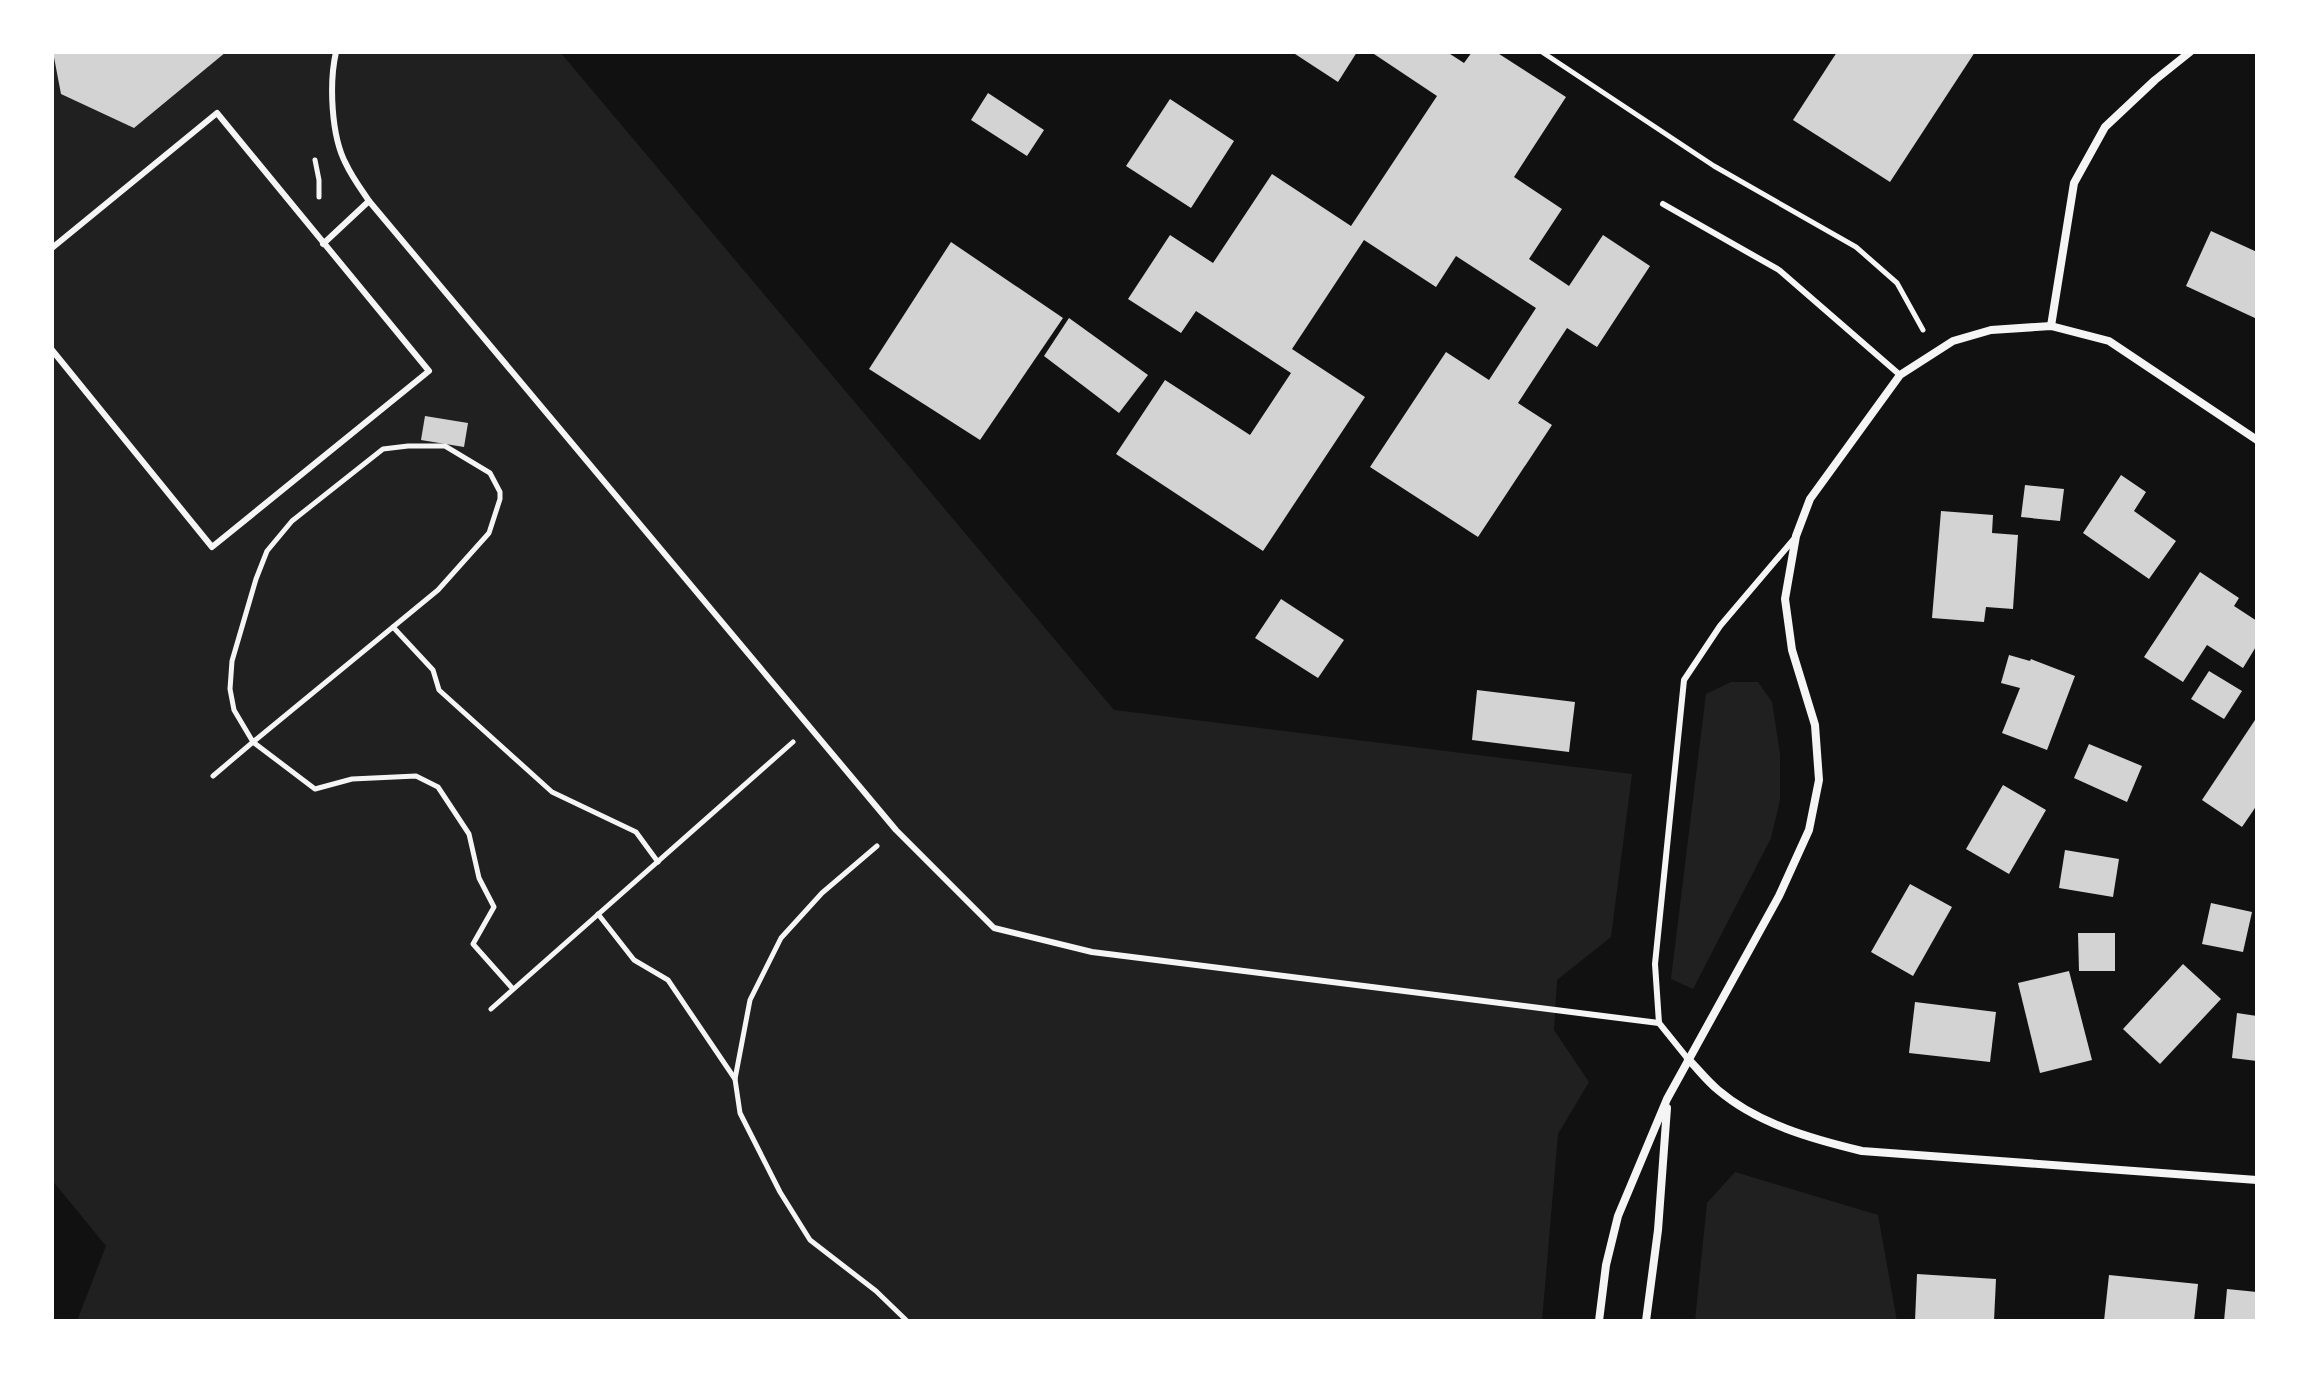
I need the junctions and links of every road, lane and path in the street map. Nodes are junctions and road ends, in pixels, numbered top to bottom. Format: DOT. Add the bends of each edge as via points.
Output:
graph roads {
  1 [pos="336,52"];
  2 [pos="1542,52"];
  3 [pos="2190,52"];
  4 [pos="369,201"];
  5 [pos="1663,204"];
  6 [pos="323,244"];
  7 [pos="52,248"];
  8 [pos="2051,326"];
  9 [pos="52,350"];
  10 [pos="1935,352"];
  11 [pos="1900,375"];
  12 [pos="2257,440"];
  13 [pos="1796,536"];
  14 [pos="393,627"];
  15 [pos="810,727"];
  16 [pos="253,742"];
  17 [pos="213,776"];
  18 [pos="896,830"];
  19 [pos="658,862"];
  20 [pos="598,914"];
  21 [pos="513,989"];
  22 [pos="491,1009"];
  23 [pos="1659,1023"];
  24 [pos="1688,1059"];
  25 [pos="735,1079"];
  26 [pos="1667,1099"];
  27 [pos="2257,1180"];
  28 [pos="907,1321"];
  29 [pos="1599,1321"];
  30 [pos="1646,1321"];
  1 -- 4 [label="lane" via="333,115 344,161"];
  2 -- 10 [label="path" via="1714,166 1856,247 1897,283"];
  3 -- 8 [label="street" via="2105,127 2074,183"];
  4 -- 6 [label="lane"];
  4 -- 15 [label="lane"];
  5 -- 11 [label="lane" via="1779,270"];
  6 -- 7 [label="lane" via="217,113"];
  6 -- 9 [label="lane" via="429,371 212,547"];
  8 -- 10 [label="street" via="1991,330"];
  8 -- 12 [label="street" via="2109,341"];
  10 -- 11 [label="street"];
  11 -- 13 [label="street" via="1810,499"];
  13 -- 23 [label="lane" via="1720,626 1684,680 1655,964"];
  13 -- 24 [label="street" via="1785,599 1792,650 1815,725 1819,780 1809,830 1779,896"];
  14 -- 16 [label="path"];
  14 -- 16 [label="path" via="438,590 489,533 500,499 490,473 445,446 383,449 292,521 267,551 232,661 234,710"];
  14 -- 19 [label="path" via="433,670 439,690 552,792 636,832"];
  15 -- 18 [label="lane"];
  15 -- 19 [label="path"];
  16 -- 17 [label="path"];
  16 -- 21 [label="path" via="315,789 352,779 416,776 438,787 469,834 479,878 494,907 473,944"];
  18 -- 23 [label="lane" via="994,928 1092,952"];
  18 -- 25 [label="path" via="822,893 781,938 750,1000"];
  19 -- 20 [label="path"];
  20 -- 21 [label="path"];
  20 -- 25 [label="path" via="634,960 668,980"];
  21 -- 22 [label="path"];
  23 -- 24 [label="lane"];
  24 -- 26 [label="street"];
  24 -- 27 [label="street" via="1719,1091 1750,1112 1813,1139 1862,1151"];
  25 -- 28 [label="path" via="740,1113 810,1240"];
  26 -- 29 [label="street" via="1618,1216"];
  26 -- 30 [label="street"];
}
